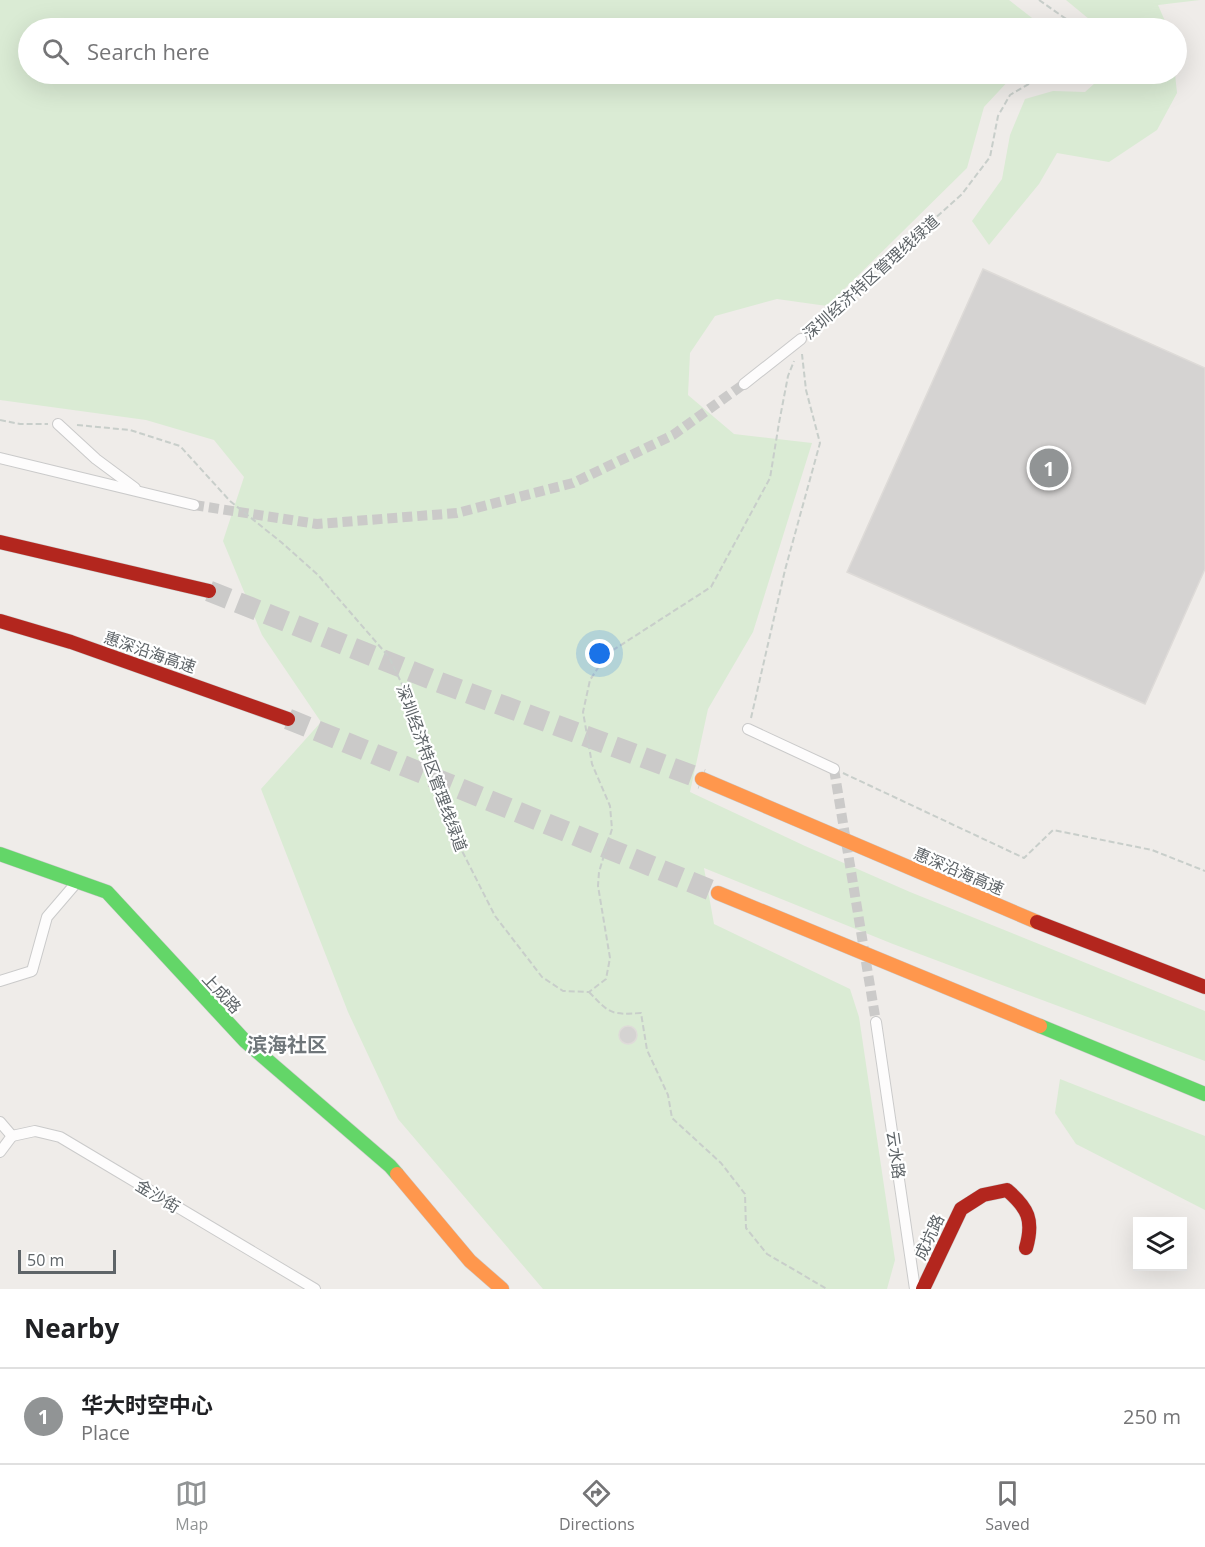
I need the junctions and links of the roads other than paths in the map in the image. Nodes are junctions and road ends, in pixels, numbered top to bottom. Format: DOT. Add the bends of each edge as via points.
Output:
graph roads {
  1 [pos="801,339"];
  2 [pos="744,384"];
  3 [pos="58,424"];
  4 [pos="0,458"];
  5 [pos="140,492"];
  6 [pos="194,505"];
  7 [pos="0,542"];
  8 [pos="209,591"];
  9 [pos="0,621"];
  10 [pos="288,718"];
  11 [pos="748,729"];
  12 [pos="834,769"];
  13 [pos="702,779"];
  14 [pos="0,854"];
  15 [pos="77,882"];
  16 [pos="718,893"];
  17 [pos="0,981"];
  18 [pos="1205,987"];
  19 [pos="876,1022"];
  20 [pos="1205,1094"];
  21 [pos="0,1122"];
  22 [pos="12,1136"];
  23 [pos="0,1152"];
  24 [pos="1026,1248"];
  25 [pos="315,1289"];
  26 [pos="502,1289"];
  27 [pos="915,1289"];
  28 [pos="923,1289"];
  1 -- 2 [label="street"];
  3 -- 5 [label="street"];
  4 -- 5 [label="street"];
  5 -- 6 [label="street"];
  7 -- 8 [label="main road"];
  9 -- 10 [label="main road, 惠深沿海高速"];
  11 -- 12 [label="street"];
  13 -- 18 [label="main road, 惠深沿海高速" via="1025,917"];
  14 -- 15 [label="main road, 上成路"];
  15 -- 17 [label="street" via="47,917 32,971"];
  15 -- 26 [label="main road, 上成路" via="107,892 245,1041 390,1166 470,1260"];
  16 -- 20 [label="main road"];
  19 -- 27 [label="street, 云水路"];
  21 -- 22 [label="street"];
  22 -- 23 [label="street"];
  22 -- 25 [label="street, 金沙街" via="35,1131 60,1137"];
  24 -- 28 [label="main road, 成坑路" via="1029,1214 1020,1200 1007,1190 982,1196 961,1209"];
}
